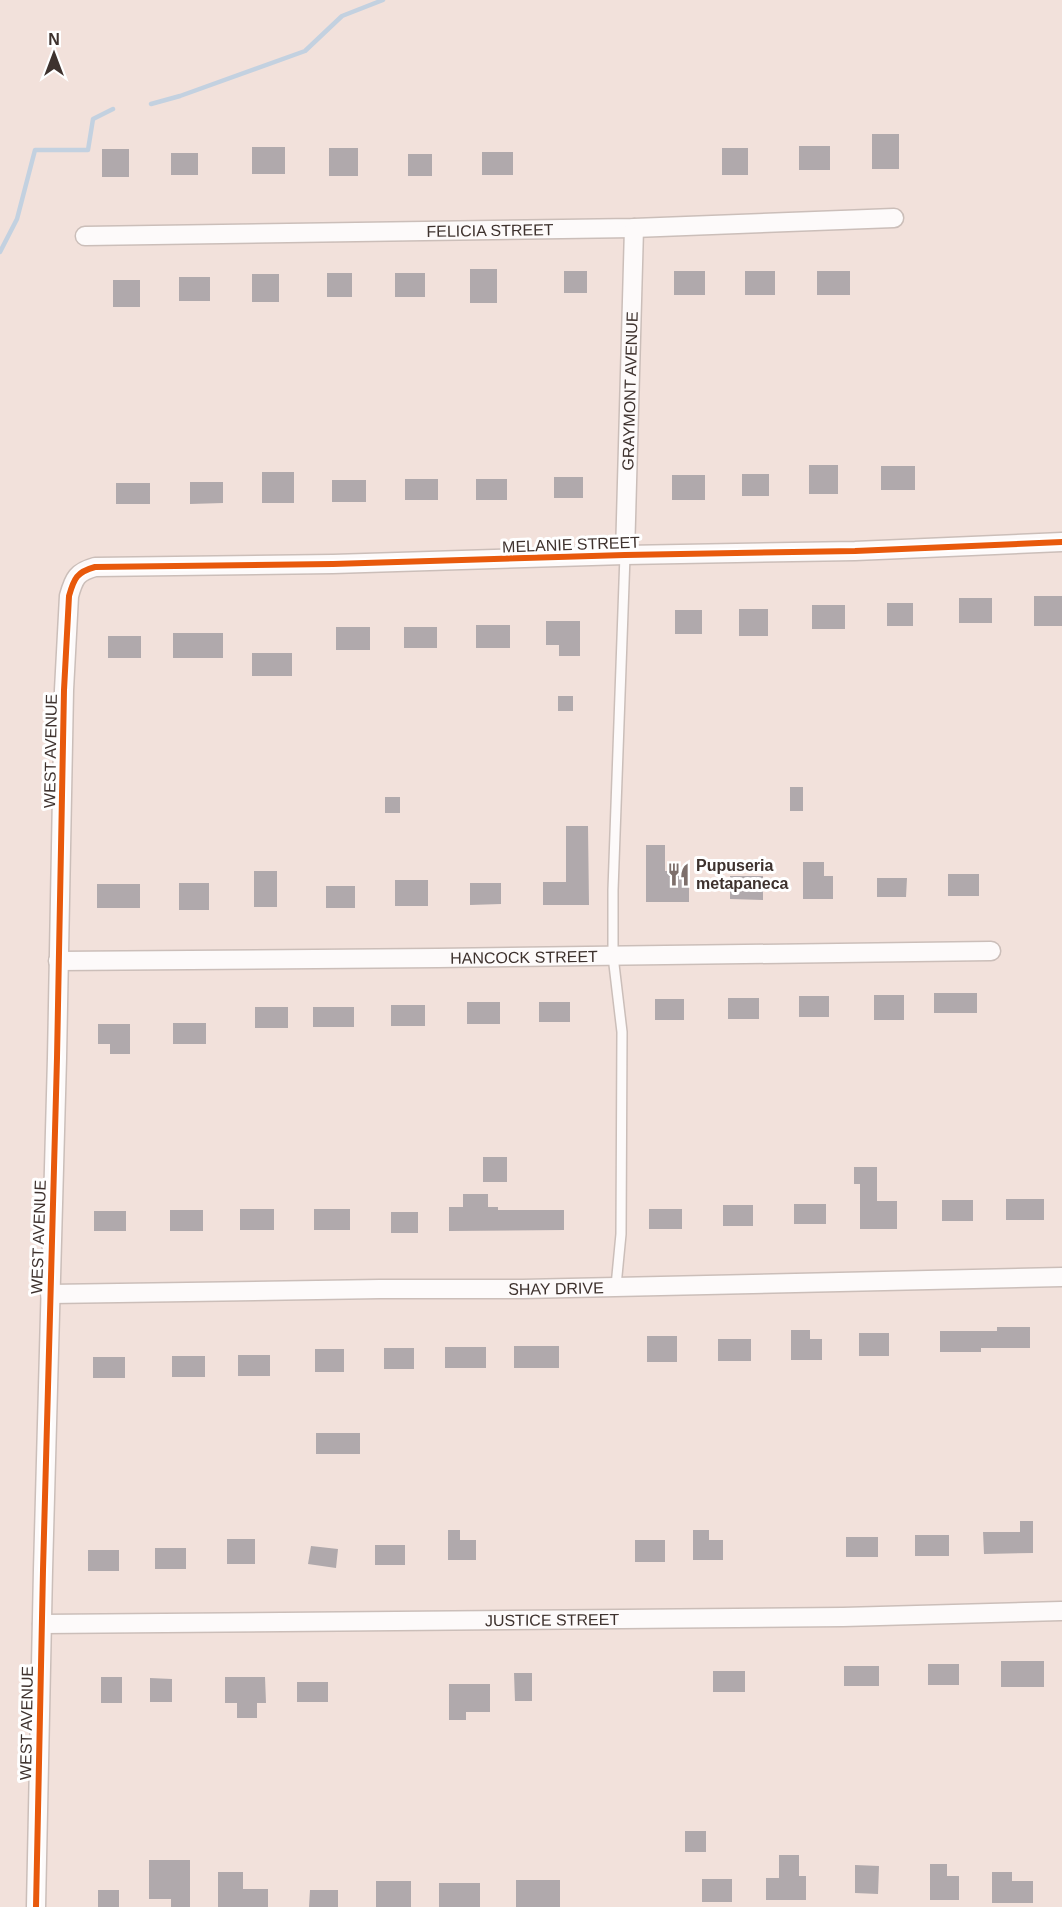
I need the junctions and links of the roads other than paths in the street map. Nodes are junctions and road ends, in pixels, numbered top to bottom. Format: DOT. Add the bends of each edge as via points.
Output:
graph roads {
  1 [pos="894,218"];
  2 [pos="634,228"];
  3 [pos="85,236"];
  4 [pos="1062,542"];
  5 [pos="625,555"];
  6 [pos="81,571"];
  7 [pos="992,951"];
  8 [pos="613,956"];
  9 [pos="58,961"];
  10 [pos="1062,1277"];
  11 [pos="616,1286"];
  12 [pos="50,1294"];
  13 [pos="1061,1611"];
  14 [pos="42,1624"];
  15 [pos="36,1907"];
  1 -- 2 [label="street, FELICIA STREET"];
  2 -- 3 [label="street, FELICIA STREET"];
  2 -- 5 [label="street, GRAYMONT AVENUE"];
  4 -- 5 [label="street, MELANIE STREET" via="866,551"];
  5 -- 6 [label="street, MELANIE STREET" via="95,567"];
  5 -- 8 [label="lane"];
  6 -- 9 [label="street, WEST AVENUE" via="72,583 67,615"];
  7 -- 8 [label="street, HANCOCK STREET"];
  8 -- 9 [label="street, HANCOCK STREET"];
  8 -- 11 [label="lane" via="622,1032 621,1234"];
  9 -- 12 [label="street, WEST AVENUE"];
  10 -- 11 [label="street, SHAY DRIVE"];
  11 -- 12 [label="street, SHAY DRIVE"];
  12 -- 14 [label="street, WEST AVENUE"];
  13 -- 14 [label="street, JUSTICE STREET" via="843,1617"];
  14 -- 15 [label="street, WEST AVENUE"];
}
